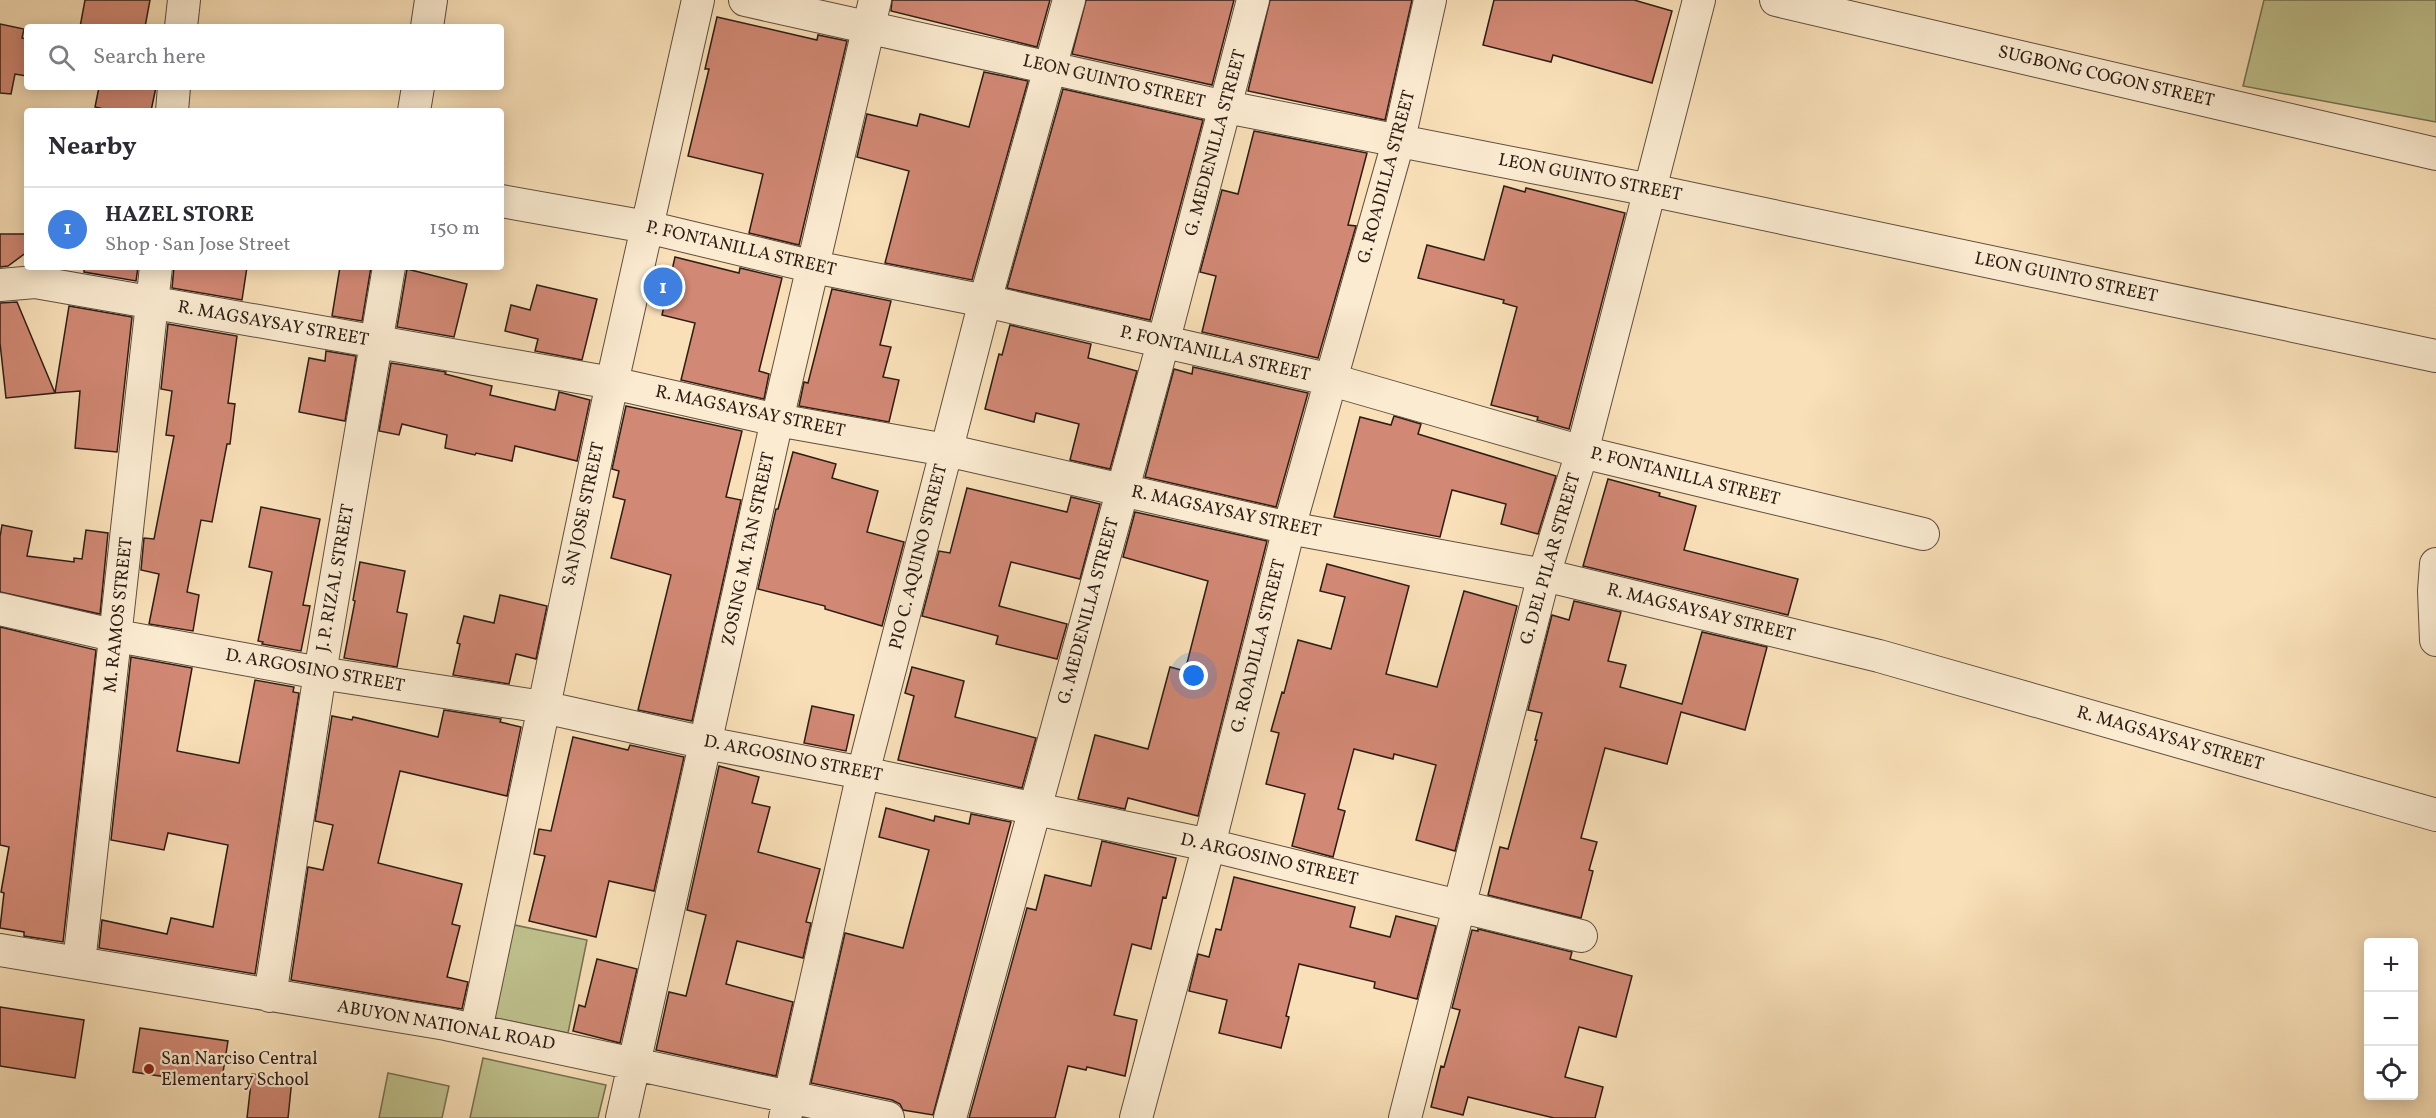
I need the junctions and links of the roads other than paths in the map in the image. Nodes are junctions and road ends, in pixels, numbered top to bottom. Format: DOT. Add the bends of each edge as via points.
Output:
graph roads {
  1 [pos="184,0"];
  2 [pos="431,0"];
  3 [pos="698,0"];
  4 [pos="745,0"];
  5 [pos="1069,0"];
  6 [pos="1253,0"];
  7 [pos="1430,0"];
  8 [pos="1699,0"];
  9 [pos="1776,0"];
  10 [pos="872,13"];
  11 [pos="181,24"];
  12 [pos="427,24"];
  13 [pos="1051,67"];
  14 [pos="174,90"];
  15 [pos="418,90"];
  16 [pos="1226,107"];
  17 [pos="172,108"];
  18 [pos="414,108"];
  19 [pos="1399,139"];
  20 [pos="2436,154"];
  21 [pos="1650,190"];
  22 [pos="504,202"];
  23 [pos="647,227"];
  24 [pos="814,267"];
  25 [pos="156,270"];
  26 [pos="388,270"];
  27 [pos="0,285"];
  28 [pos="985,301"];
  29 [pos="153,303"];
  30 [pos="376,342"];
  31 [pos="1163,343"];
  32 [pos="2436,356"];
  33 [pos="1332,380"];
  34 [pos="612,383"];
  35 [pos="777,420"];
  36 [pos="946,450"];
  37 [pos="1582,452"];
  38 [pos="1121,489"];
  39 [pos="1289,528"];
  40 [pos="1923,534"];
  41 [pos="2436,564"];
  42 [pos="1544,575"];
  43 [pos="0,609"];
  44 [pos="117,636"];
  45 [pos="2436,640"];
  46 [pos="320,673"];
  47 [pos="543,707"];
  48 [pos="706,743"];
  49 [pos="863,772"];
  50 [pos="1036,809"];
  51 [pos="2436,815"];
  52 [pos="1209,845"];
  53 [pos="1460,905"];
  54 [pos="1581,936"];
  55 [pos="0,950"];
  56 [pos="80,963"];
  57 [pos="270,996"];
  58 [pos="476,1030"];
  59 [pos="635,1063"];
  60 [pos="788,1107"];
  61 [pos="622,1118"];
  62 [pos="888,1118"];
  63 [pos="950,1118"];
  64 [pos="1136,1118"];
  65 [pos="1405,1118"];
  1 -- 11 [label="street"];
  2 -- 12 [label="street"];
  3 -- 23 [label="street, SAN JOSE STREET"];
  4 -- 10 [label="street, LEON GUINTO STREET"];
  5 -- 13 [label="street, PIO C. AQUINO STREET"];
  6 -- 16 [label="street, G. MEDENILLA STREET"];
  7 -- 19 [label="street, G. ROADILLA STREET"];
  8 -- 21 [label="street, G. DEL PILAR STREET"];
  9 -- 20 [label="street, SUGBONG COGON STREET"];
  10 -- 13 [label="street, LEON GUINTO STREET"];
  10 -- 24 [label="street, ZOSING M. TAN STREET"];
  13 -- 16 [label="street, LEON GUINTO STREET"];
  13 -- 28 [label="street, PIO C. AQUINO STREET"];
  14 -- 17 [label="street"];
  15 -- 18 [label="street"];
  16 -- 19 [label="street, LEON GUINTO STREET"];
  16 -- 31 [label="street, G. MEDENILLA STREET"];
  19 -- 21 [label="street, LEON GUINTO STREET"];
  19 -- 33 [label="street, G. ROADILLA STREET"];
  21 -- 32 [label="street, LEON GUINTO STREET"];
  21 -- 37 [label="street, G. DEL PILAR STREET"];
  22 -- 23 [label="street, P. FONTANILLA STREET"];
  23 -- 24 [label="street, P. FONTANILLA STREET"];
  23 -- 34 [label="street, SAN JOSE STREET"];
  24 -- 28 [label="street, P. FONTANILLA STREET"];
  24 -- 35 [label="street, ZOSING M. TAN STREET"];
  25 -- 29 [label="street, M. RAMOS STREET"];
  26 -- 30 [label="street, J. P. RIZAL STREET"];
  27 -- 29 [label="street, R. MAGSAYSAY STREET" via="35,282"];
  28 -- 31 [label="street, P. FONTANILLA STREET"];
  28 -- 36 [label="street, PIO C. AQUINO STREET"];
  29 -- 30 [label="street, R. MAGSAYSAY STREET"];
  29 -- 44 [label="street, M. RAMOS STREET"];
  30 -- 34 [label="street, R. MAGSAYSAY STREET"];
  30 -- 46 [label="street, J. P. RIZAL STREET"];
  31 -- 33 [label="street, P. FONTANILLA STREET"];
  31 -- 38 [label="street, G. MEDENILLA STREET"];
  33 -- 37 [label="street, P. FONTANILLA STREET"];
  33 -- 39 [label="street, G. ROADILLA STREET"];
  34 -- 35 [label="street, R. MAGSAYSAY STREET"];
  34 -- 47 [label="street, SAN JOSE STREET"];
  35 -- 36 [label="street, R. MAGSAYSAY STREET"];
  35 -- 48 [label="street, ZOSING M. TAN STREET"];
  36 -- 38 [label="street, R. MAGSAYSAY STREET"];
  36 -- 49 [label="street, PIO C. AQUINO STREET"];
  37 -- 40 [label="street, P. FONTANILLA STREET"];
  37 -- 42 [label="street, G. DEL PILAR STREET"];
  38 -- 39 [label="street, R. MAGSAYSAY STREET"];
  38 -- 50 [label="street, G. MEDENILLA STREET"];
  39 -- 42 [label="street, R. MAGSAYSAY STREET"];
  39 -- 52 [label="street, G. ROADILLA STREET"];
  41 -- 45 [label="street"];
  42 -- 51 [label="street, R. MAGSAYSAY STREET" via="1879,656"];
  42 -- 53 [label="street, G. DEL PILAR STREET"];
  43 -- 44 [label="street, D. ARGOSINO STREET"];
  44 -- 46 [label="street, D. ARGOSINO STREET"];
  44 -- 56 [label="street, M. RAMOS STREET"];
  46 -- 47 [label="street, D. ARGOSINO STREET"];
  46 -- 57 [label="street, J. P. RIZAL STREET"];
  47 -- 48 [label="street, D. ARGOSINO STREET"];
  47 -- 58 [label="street, SAN JOSE STREET"];
  48 -- 49 [label="street, D. ARGOSINO STREET"];
  48 -- 59 [label="street, ZOSING M. TAN STREET"];
  49 -- 50 [label="street, D. ARGOSINO STREET"];
  49 -- 60 [label="street, PIO C. AQUINO STREET"];
  50 -- 52 [label="street, D. ARGOSINO STREET"];
  50 -- 63 [label="street, G. MEDENILLA STREET"];
  52 -- 53 [label="street, D. ARGOSINO STREET"];
  52 -- 64 [label="street, G. ROADILLA STREET"];
  53 -- 54 [label="street, D. ARGOSINO STREET"];
  53 -- 65 [label="street, G. DEL PILAR STREET"];
  55 -- 56 [label="street, ABUYON NATIONAL ROAD"];
  56 -- 57 [label="street, ABUYON NATIONAL ROAD"];
  57 -- 58 [label="street, ABUYON NATIONAL ROAD"];
  58 -- 59 [label="street, ABUYON NATIONAL ROAD"];
  59 -- 60 [label="street, ABUYON NATIONAL ROAD"];
  59 -- 61 [label="street, ZOSING M. TAN STREET"];
  60 -- 62 [label="street, ABUYON NATIONAL ROAD"];
}
